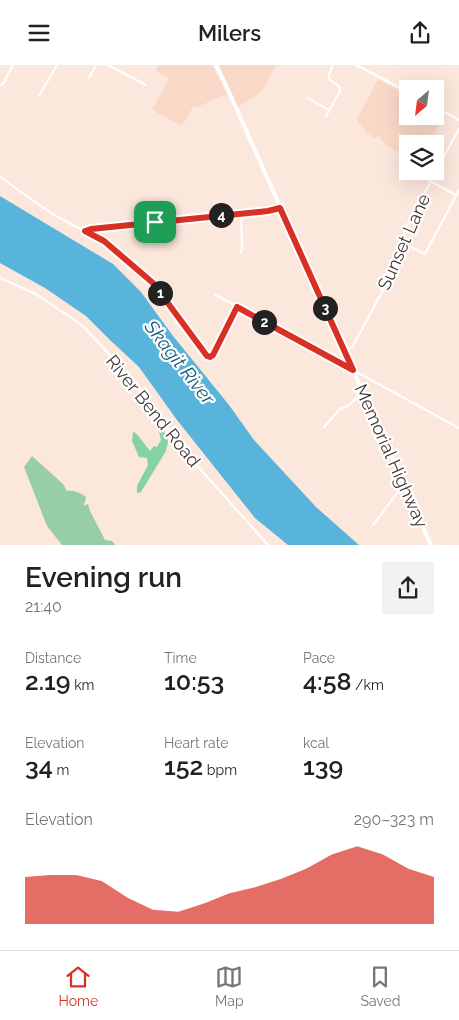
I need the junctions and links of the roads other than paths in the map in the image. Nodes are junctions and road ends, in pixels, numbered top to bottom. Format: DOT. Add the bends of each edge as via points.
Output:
graph roads {
  1 [pos="13,65"];
  2 [pos="56,65"];
  3 [pos="96,65"];
  4 [pos="108,65"];
  5 [pos="216,65"];
  6 [pos="333,65"];
  7 [pos="356,65"];
  8 [pos="90,78"];
  9 [pos="0,85"];
  10 [pos="146,85"];
  11 [pos="399,87"];
  12 [pos="39,96"];
  13 [pos="308,98"];
  14 [pos="329,111"];
  15 [pos="444,112"];
  16 [pos="326,116"];
  17 [pos="459,120"];
  18 [pos="459,129"];
  19 [pos="0,176"];
  20 [pos="428,180"];
  21 [pos="431,182"];
  22 [pos="459,190"];
  23 [pos="456,195"];
  24 [pos="280,208"];
  25 [pos="241,213"];
  26 [pos="85,231"];
  27 [pos="402,243"];
  28 [pos="241,252"];
  29 [pos="0,278"];
  30 [pos="214,294"];
  31 [pos="237,307"];
  32 [pos="345,351"];
  33 [pos="353,370"];
  34 [pos="363,392"];
  35 [pos="324,427"];
  36 [pos="459,428"];
  37 [pos="404,484"];
  38 [pos="374,525"];
  39 [pos="268,545"];
  40 [pos="431,545"];
  1 -- 9 [label="street"];
  2 -- 12 [label="street"];
  3 -- 8 [label="street"];
  4 -- 10 [label="street"];
  5 -- 24 [label="main road, Memorial Highway"];
  6 -- 14 [label="street" via="328,78 337,84 340,91"];
  7 -- 11 [label="street"];
  13 -- 14 [label="street"];
  14 -- 16 [label="street"];
  15 -- 17 [label="street"];
  18 -- 21 [label="street, Sunset Lane"];
  19 -- 26 [label="street" via="54,215"];
  20 -- 21 [label="street"];
  21 -- 23 [label="street"];
  21 -- 27 [label="street, Sunset Lane" via="405,229"];
  22 -- 23 [label="street"];
  23 -- 27 [label="street" via="426,254"];
  24 -- 25 [label="street"];
  24 -- 32 [label="main road, Memorial Highway"];
  25 -- 26 [label="street"];
  25 -- 28 [label="street"];
  26 -- 31 [label="street" via="104,241 153,283 207,356 213,355"];
  27 -- 32 [label="street, Sunset Lane" via="399,260 353,346"];
  29 -- 39 [label="street, River Bend Road" via="36,294 86,329 136,384 192,460"];
  30 -- 31 [label="street"];
  31 -- 33 [label="street"];
  32 -- 33 [label="main road, Memorial Highway"];
  33 -- 34 [label="main road, Memorial Highway"];
  33 -- 36 [label="street"];
  34 -- 35 [label="street" via="340,409"];
  34 -- 37 [label="main road, Memorial Highway"];
  37 -- 38 [label="street"];
  37 -- 40 [label="main road, Memorial Highway"];
}
